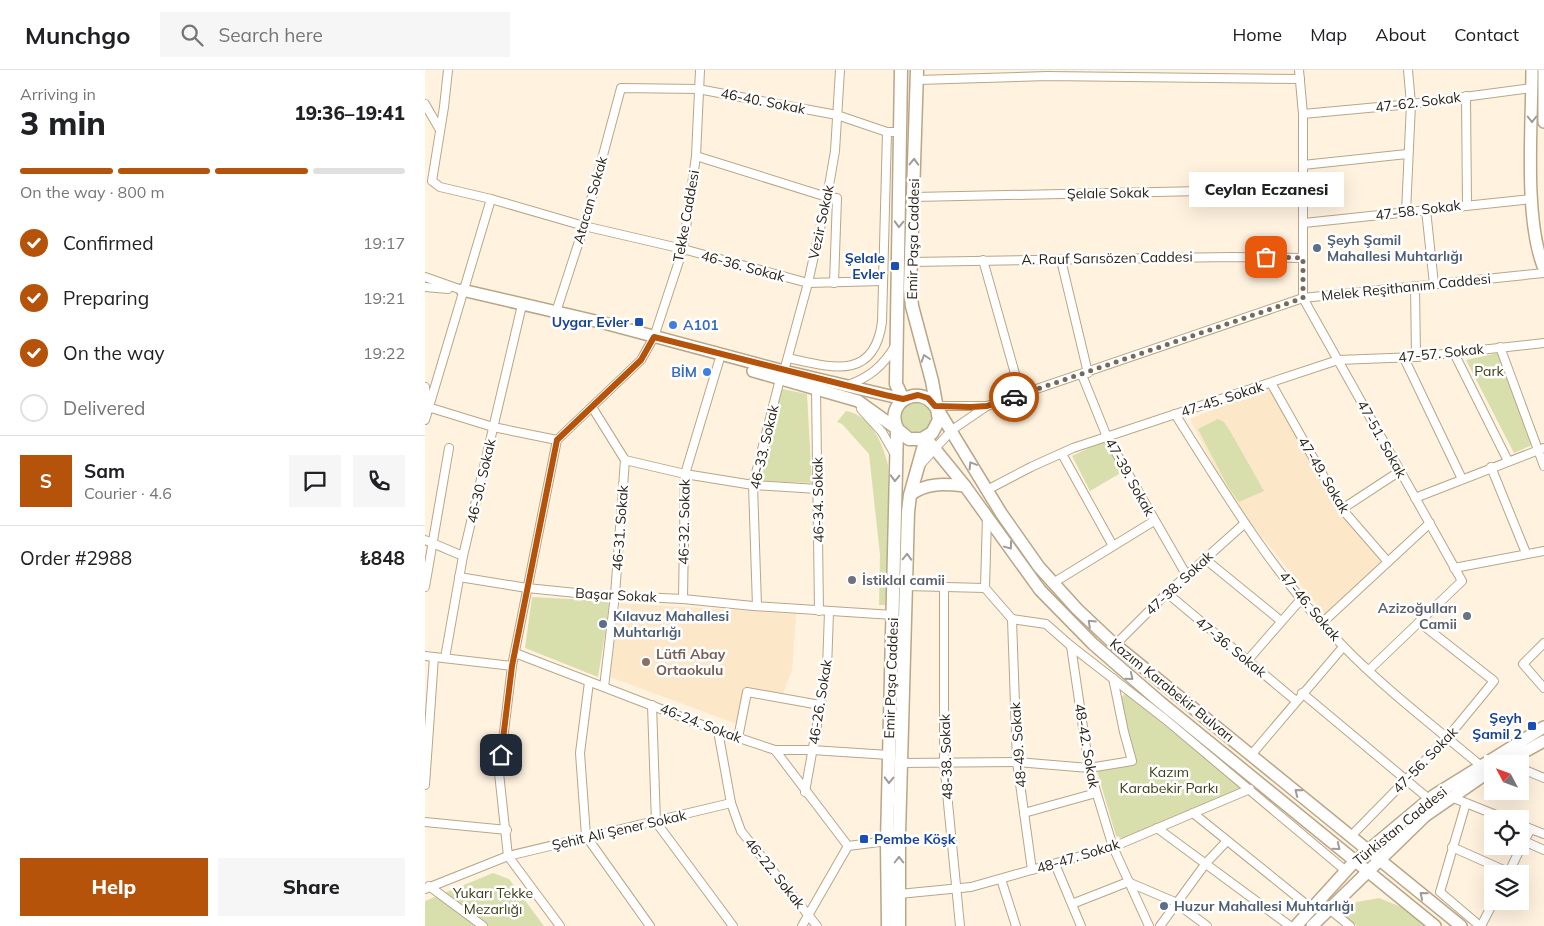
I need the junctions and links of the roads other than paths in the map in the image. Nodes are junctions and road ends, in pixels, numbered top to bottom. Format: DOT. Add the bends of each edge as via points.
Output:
graph roads {
  1 [pos="448,70"];
  2 [pos="700,70"];
  3 [pos="840,70"];
  4 [pos="901,70"];
  5 [pos="1299,70"];
  6 [pos="1408,70"];
  7 [pos="1532,70"];
  8 [pos="1544,70"];
  9 [pos="917,75"];
  10 [pos="1300,79"];
  11 [pos="621,88"];
  12 [pos="1532,88"];
  13 [pos="698,89"];
  14 [pos="1466,96"];
  15 [pos="425,104"];
  16 [pos="1411,104"];
  17 [pos="1544,110"];
  18 [pos="1303,114"];
  19 [pos="837,115"];
  20 [pos="1544,122"];
  21 [pos="440,130"];
  22 [pos="887,132"];
  23 [pos="901,132"];
  24 [pos="1407,154"];
  25 [pos="696,156"];
  26 [pos="1303,165"];
  27 [pos="1302,189"];
  28 [pos="827,196"];
  29 [pos="913,197"];
  30 [pos="491,198"];
  31 [pos="1532,199"];
  32 [pos="1467,205"];
  33 [pos="1426,210"];
  34 [pos="1405,212"];
  35 [pos="1303,223"];
  36 [pos="584,226"];
  37 [pos="683,249"];
  38 [pos="1303,258"];
  39 [pos="983,260"];
  40 [pos="1061,260"];
  41 [pos="911,262"];
  42 [pos="1544,265"];
  43 [pos="1544,273"];
  44 [pos="425,277"];
  45 [pos="882,281"];
  46 [pos="834,282"];
  47 [pos="809,284"];
  48 [pos="1434,284"];
  49 [pos="425,286"];
  50 [pos="1415,286"];
  51 [pos="462,290"];
  52 [pos="1303,298"];
  53 [pos="522,305"];
  54 [pos="556,312"];
  55 [pos="654,337"];
  56 [pos="898,342"];
  57 [pos="1544,343"];
  58 [pos="1500,347"];
  59 [pos="1454,353"];
  60 [pos="1416,357"];
  61 [pos="788,358"];
  62 [pos="1404,358"];
  63 [pos="1338,360"];
  64 [pos="719,361"];
  65 [pos="1085,374"];
  66 [pos="782,375"];
  67 [pos="1271,382"];
  68 [pos="425,387"];
  69 [pos="816,388"];
  70 [pos="847,390"];
  71 [pos="1021,395"];
  72 [pos="903,399"];
  73 [pos="935,406"];
  74 [pos="987,406"];
  75 [pos="428,407"];
  76 [pos="592,407"];
  77 [pos="1175,414"];
  78 [pos="425,420"];
  79 [pos="493,427"];
  80 [pos="897,429"];
  81 [pos="953,430"];
  82 [pos="1107,437"];
  83 [pos="926,438"];
  84 [pos="557,440"];
  85 [pos="449,448"];
  86 [pos="935,449"];
  87 [pos="1541,450"];
  88 [pos="895,454"];
  89 [pos="1061,454"];
  90 [pos="625,460"];
  91 [pos="1508,461"];
  92 [pos="920,465"];
  93 [pos="1544,466"];
  94 [pos="1491,467"];
  95 [pos="1400,471"];
  96 [pos="685,474"];
  97 [pos="1462,479"];
  98 [pos="753,485"];
  99 [pos="965,486"];
  100 [pos="818,488"];
  101 [pos="987,490"];
  102 [pos="910,496"];
  103 [pos="1415,498"];
  104 [pos="1342,509"];
  105 [pos="987,516"];
  106 [pos="1154,522"];
  107 [pos="1244,524"];
  108 [pos="1429,524"];
  109 [pos="428,542"];
  110 [pos="1113,546"];
  111 [pos="1544,551"];
  112 [pos="1526,553"];
  113 [pos="463,556"];
  114 [pos="1205,559"];
  115 [pos="1388,562"];
  116 [pos="1454,568"];
  117 [pos="1187,576"];
  118 [pos="459,577"];
  119 [pos="1053,583"];
  120 [pos="906,586"];
  121 [pos="944,587"];
  122 [pos="425,588"];
  123 [pos="527,588"];
  124 [pos="985,588"];
  125 [pos="1167,594"];
  126 [pos="615,595"];
  127 [pos="1302,598"];
  128 [pos="683,599"];
  129 [pos="757,606"];
  130 [pos="819,611"];
  131 [pos="829,612"];
  132 [pos="893,615"];
  133 [pos="1012,619"];
  134 [pos="1281,621"];
  135 [pos="1419,622"];
  136 [pos="1322,623"];
  137 [pos="1116,644"];
  138 [pos="1544,644"];
  139 [pos="1071,646"];
  140 [pos="1343,647"];
  141 [pos="515,653"];
  142 [pos="429,657"];
  143 [pos="445,658"];
  144 [pos="1248,660"];
  145 [pos="512,666"];
  146 [pos="1369,670"];
  147 [pos="1113,678"];
  148 [pos="589,682"];
  149 [pos="604,687"];
  150 [pos="1544,688"];
  151 [pos="1302,693"];
  152 [pos="1296,701"];
  153 [pos="653,704"];
  154 [pos="820,705"];
  155 [pos="1544,727"];
  156 [pos="718,732"];
  157 [pos="739,738"];
  158 [pos="1448,738"];
  159 [pos="1544,741"];
  160 [pos="775,750"];
  161 [pos="812,750"];
  162 [pos="1252,754"];
  163 [pos="889,755"];
  164 [pos="1504,755"];
  165 [pos="1520,755"];
  166 [pos="944,762"];
  167 [pos="1017,762"];
  168 [pos="901,763"];
  169 [pos="1484,765"];
  170 [pos="1089,768"];
  171 [pos="1484,769"];
  172 [pos="1484,770"];
  173 [pos="1529,772"];
  174 [pos="1544,778"];
  175 [pos="1406,779"];
  176 [pos="425,785"];
  177 [pos="1250,789"];
  178 [pos="805,792"];
  179 [pos="1096,793"];
  180 [pos="1451,797"];
  181 [pos="1429,799"];
  182 [pos="731,803"];
  183 [pos="1466,803"];
  184 [pos="1484,810"];
  185 [pos="1024,813"];
  186 [pos="1193,813"];
  187 [pos="425,822"];
  188 [pos="656,822"];
  189 [pos="1157,828"];
  190 [pos="1531,829"];
  191 [pos="507,830"];
  192 [pos="1529,832"];
  193 [pos="1544,834"];
  194 [pos="1352,835"];
  195 [pos="587,836"];
  196 [pos="887,841"];
  197 [pos="1227,841"];
  198 [pos="1529,843"];
  199 [pos="848,846"];
  200 [pos="1113,847"];
  201 [pos="1451,847"];
  202 [pos="1369,850"];
  203 [pos="1544,850"];
  204 [pos="508,856"];
  205 [pos="1382,860"];
  206 [pos="1354,862"];
  207 [pos="1207,863"];
  208 [pos="1055,864"];
  209 [pos="1490,865"];
  210 [pos="1032,870"];
  211 [pos="1346,871"];
  212 [pos="1368,873"];
  213 [pos="1001,879"];
  214 [pos="1128,882"];
  215 [pos="427,888"];
  216 [pos="957,890"];
  217 [pos="899,894"];
  218 [pos="1175,902"];
  219 [pos="1072,904"];
  220 [pos="1312,909"];
  221 [pos="1329,909"];
  222 [pos="1488,910"];
  223 [pos="809,915"];
  224 [pos="483,926"];
  225 [pos="560,926"];
  226 [pos="650,926"];
  227 [pos="733,926"];
  228 [pos="802,926"];
  229 [pos="817,926"];
  230 [pos="887,926"];
  231 [pos="899,926"];
  232 [pos="960,926"];
  233 [pos="1015,926"];
  234 [pos="1081,926"];
  235 [pos="1149,926"];
  236 [pos="1160,926"];
  237 [pos="1207,926"];
  238 [pos="1290,926"];
  239 [pos="1296,926"];
  240 [pos="1312,926"];
  241 [pos="1350,926"];
  242 [pos="1435,926"];
  243 [pos="1461,926"];
  244 [pos="1480,926"];
  1 -- 21 [label="street"];
  2 -- 13 [label="street, Tekke Caddesi"];
  3 -- 19 [label="street, Vezir Sokak"];
  4 -- 23 [label="main road, Emir Paşa Caddesi"];
  5 -- 10 [label="street"];
  6 -- 16 [label="street"];
  7 -- 12 [label="street"];
  8 -- 17 [label="street"];
  9 -- 10 [label="street"];
  29 -- 9 [label="main road, Emir Paşa Caddesi, one-way"];
  10 -- 18 [label="street"];
  11 -- 13 [label="street, 46-40. Sokak"];
  11 -- 36 [label="street, Atacan Sokak"];
  12 -- 14 [label="street, 47-62. Sokak"];
  12 -- 31 [label="street, one-way"];
  13 -- 19 [label="street, 46-40. Sokak"];
  13 -- 25 [label="street, Tekke Caddesi"];
  14 -- 16 [label="street, 47-62. Sokak"];
  14 -- 32 [label="street"];
  15 -- 21 [label="street"];
  16 -- 18 [label="street, 47-62. Sokak"];
  16 -- 24 [label="street"];
  17 -- 20 [label="street"];
  18 -- 26 [label="street"];
  19 -- 22 [label="street, 46-40. Sokak"];
  19 -- 28 [label="street, Vezir Sokak"];
  21 -- 30 [label="street, 46-36. Sokak" via="432,181 440,187"];
  22 -- 23 [label="street, 46-40. Sokak"];
  22 -- 45 [label="street"];
  23 -- 56 [label="main road, Emir Paşa Caddesi, one-way"];
  24 -- 26 [label="street"];
  24 -- 34 [label="street"];
  25 -- 28 [label="street"];
  25 -- 37 [label="street, Tekke Caddesi"];
  26 -- 27 [label="street"];
  27 -- 29 [label="street, Şelale Sokak"];
  27 -- 35 [label="street"];
  28 -- 46 [label="street" via="837,198 838,203"];
  28 -- 47 [label="street, Vezir Sokak"];
  29 -- 41 [label="main road, Emir Paşa Caddesi"];
  30 -- 36 [label="street, 46-36. Sokak"];
  30 -- 51 [label="street"];
  31 -- 32 [label="street, 47-58. Sokak"];
  31 -- 42 [label="street" via="1535,235"];
  32 -- 33 [label="street, 47-58. Sokak"];
  33 -- 34 [label="street, 47-58. Sokak"];
  33 -- 48 [label="street"];
  34 -- 35 [label="street, 47-58. Sokak"];
  35 -- 38 [label="street"];
  36 -- 37 [label="street, 46-36. Sokak"];
  36 -- 54 [label="street, Atacan Sokak"];
  37 -- 47 [label="street, 46-36. Sokak"];
  37 -- 55 [label="street, Tekke Caddesi"];
  38 -- 40 [label="street, A. Rauf Sarısözen Caddesi"];
  38 -- 52 [label="street"];
  39 -- 40 [label="street, A. Rauf Sarısözen Caddesi"];
  39 -- 41 [label="street, A. Rauf Sarısözen Caddesi"];
  39 -- 71 [label="street"];
  40 -- 65 [label="street, 47-39. Sokak"];
  73 -- 41 [label="main road, Emir Paşa Caddesi, one-way" via="932,380 912,306"];
  42 -- 43 [label="street"];
  43 -- 48 [label="street, Melek Reşithanım Caddesi"];
  44 -- 51 [label="street"];
  45 -- 46 [label="street, 46-36. Sokak"];
  45 -- 61 [label="street" via="880,337 866,358 841,368"];
  46 -- 47 [label="street, 46-36. Sokak"];
  47 -- 61 [label="street, Vezir Sokak"];
  48 -- 50 [label="street, Melek Reşithanım Caddesi"];
  49 -- 51 [label="street"];
  50 -- 52 [label="street, Melek Reşithanım Caddesi"];
  50 -- 60 [label="street"];
  51 -- 53 [label="street"];
  51 -- 75 [label="street"];
  52 -- 63 [label="street, 47-51. Sokak"];
  52 -- 65 [label="street, Melek Reşithanım Caddesi"];
  53 -- 54 [label="street"];
  53 -- 79 [label="street, 46-30. Sokak"];
  54 -- 55 [label="street"];
  55 -- 64 [label="street"];
  55 -- 66 [label="street"];
  55 -- 76 [label="street, Tekke Caddesi" via="641,360"];
  56 -- 70 [label="street" via="875,372"];
  56 -- 72 [label="main road, Emir Paşa Caddesi" via="896,384"];
  57 -- 58 [label="street, 47-57. Sokak"];
  58 -- 59 [label="street, 47-57. Sokak"];
  58 -- 87 [label="street"];
  59 -- 60 [label="street, 47-57. Sokak"];
  59 -- 91 [label="street"];
  60 -- 62 [label="street, 47-57. Sokak"];
  61 -- 66 [label="street, Vezir Sokak"];
  62 -- 63 [label="street, 47-57. Sokak"];
  62 -- 97 [label="street"];
  63 -- 67 [label="street, 47-45. Sokak"];
  63 -- 95 [label="street, 47-51. Sokak"];
  64 -- 66 [label="street"];
  64 -- 96 [label="street, 46-32. Sokak"];
  65 -- 71 [label="street, Melek Reşithanım Caddesi"];
  65 -- 82 [label="street, 47-39. Sokak"];
  66 -- 69 [label="street"];
  66 -- 70 [label="street"];
  66 -- 98 [label="street, 46-33. Sokak"];
  67 -- 77 [label="street, 47-45. Sokak"];
  67 -- 104 [label="street, 47-49. Sokak"];
  68 -- 75 [label="street"];
  69 -- 70 [label="street"];
  69 -- 100 [label="street, 46-34. Sokak"];
  70 -- 72 [label="street"];
  70 -- 80 [label="street"];
  70 -- 88 [label="street" via="882,432"];
  71 -- 74 [label="street, Melek Reşithanım Caddesi"];
  72 -- 73 [label="main road" via="912,395 922,396"];
  72 -- 80 [label="main road" via="894,414"];
  73 -- 74 [label="street, Melek Reşithanım Caddesi"];
  73 -- 81 [label="street, Kazım Karabekir Bulvarı"];
  73 -- 83 [label="main road" via="938,422"];
  74 -- 81 [label="street, Melek Reşithanım Caddesi"];
  75 -- 78 [label="street"];
  75 -- 79 [label="street"];
  76 -- 84 [label="street, Tekke Caddesi"];
  76 -- 90 [label="street"];
  77 -- 82 [label="street, 47-45. Sokak"];
  77 -- 107 [label="street, 47-46. Sokak"];
  79 -- 84 [label="street"];
  79 -- 113 [label="street, 46-30. Sokak"];
  80 -- 83 [label="main road" via="909,439"];
  80 -- 88 [label="main road, Emir Paşa Caddesi"];
  81 -- 86 [label="street, Melek Reşithanım Caddesi"];
  101 -- 81 [label="street, Kazım Karabekir Bulvarı, one-way"];
  82 -- 89 [label="street, 47-45. Sokak"];
  82 -- 106 [label="street, 47-39. Sokak"];
  83 -- 86 [label="street, Kazım Karabekir Bulvarı"];
  83 -- 92 [label="main road, Emir Paşa Caddesi"];
  84 -- 123 [label="street"];
  85 -- 109 [label="street"];
  86 -- 92 [label="street, Melek Reşithanım Caddesi"];
  86 -- 99 [label="street, Kazım Karabekir Bulvarı"];
  87 -- 91 [label="street"];
  87 -- 93 [label="street"];
  88 -- 132 [label="main road, Emir Paşa Caddesi, one-way"];
  89 -- 101 [label="street, 47-45. Sokak"];
  89 -- 110 [label="street"];
  90 -- 96 [label="street"];
  90 -- 126 [label="street, 46-31. Sokak"];
  91 -- 94 [label="street"];
  92 -- 102 [label="main road, Emir Paşa Caddesi"];
  94 -- 97 [label="street"];
  94 -- 112 [label="street"];
  95 -- 103 [label="street, 47-51. Sokak"];
  95 -- 104 [label="street"];
  96 -- 98 [label="street"];
  96 -- 128 [label="street, 46-32. Sokak"];
  97 -- 103 [label="street"];
  98 -- 100 [label="street"];
  98 -- 129 [label="street, 46-33. Sokak"];
  99 -- 102 [label="street" via="928,486"];
  99 -- 105 [label="street, Kazım Karabekir Bulvarı"];
  100 -- 130 [label="street, 46-34. Sokak"];
  101 -- 119 [label="street, Kazım Karabekir Bulvarı"];
  120 -- 102 [label="main road, Emir Paşa Caddesi, one-way"];
  103 -- 108 [label="street, 47-51. Sokak"];
  104 -- 115 [label="street, 47-49. Sokak"];
  105 -- 124 [label="street"];
  105 -- 206 [label="street, Kazım Karabekir Bulvarı, one-way" via="1040,590 1093,644"];
  106 -- 110 [label="street"];
  106 -- 117 [label="street, 47-39. Sokak"];
  107 -- 114 [label="street, 47-38. Sokak"];
  107 -- 127 [label="street, 47-46. Sokak"];
  108 -- 115 [label="street"];
  108 -- 116 [label="street, 47-51. Sokak"];
  109 -- 113 [label="street"];
  109 -- 122 [label="street"];
  110 -- 119 [label="street"];
  111 -- 112 [label="street"];
  112 -- 116 [label="street"];
  113 -- 118 [label="street, 46-30. Sokak"];
  114 -- 117 [label="street, 47-38. Sokak"];
  114 -- 134 [label="street"];
  115 -- 136 [label="street"];
  116 -- 135 [label="street, 47-51. Sokak" via="1462,581"];
  117 -- 125 [label="street, 47-38. Sokak"];
  118 -- 123 [label="street, Başar Sokak"];
  118 -- 143 [label="street, 46-30. Sokak"];
  137 -- 119 [label="street, Kazım Karabekir Bulvarı, one-way" via="1083,616"];
  120 -- 121 [label="street"];
  120 -- 168 [label="main road, Emir Paşa Caddesi"];
  121 -- 124 [label="street"];
  121 -- 166 [label="street, 48-38. Sokak"];
  123 -- 126 [label="street, Başar Sokak"];
  123 -- 141 [label="street"];
  124 -- 133 [label="street"];
  125 -- 137 [label="street, 47-38. Sokak"];
  125 -- 144 [label="street, 47-36. Sokak"];
  126 -- 128 [label="street, Başar Sokak"];
  126 -- 149 [label="street, 46-31. Sokak"];
  127 -- 134 [label="street"];
  127 -- 136 [label="street, 47-46. Sokak"];
  128 -- 129 [label="street, Başar Sokak"];
  129 -- 130 [label="street, Başar Sokak"];
  130 -- 131 [label="street, Başar Sokak"];
  131 -- 132 [label="street, Başar Sokak"];
  131 -- 154 [label="street, 46-26. Sokak" via="827,669"];
  132 -- 163 [label="main road, Emir Paşa Caddesi"];
  133 -- 139 [label="street" via="1046,624"];
  133 -- 167 [label="street, 48-49. Sokak"];
  134 -- 144 [label="street"];
  135 -- 146 [label="street"];
  135 -- 158 [label="street, 47-56. Sokak" via="1494,681"];
  136 -- 140 [label="street, 47-46. Sokak"];
  137 -- 162 [label="street, Kazım Karabekir Bulvarı"];
  138 -- 150 [label="street" via="1523,664"];
  139 -- 147 [label="street"];
  139 -- 170 [label="street, 48-42. Sokak"];
  140 -- 146 [label="street, 47-46. Sokak"];
  140 -- 151 [label="street"];
  141 -- 145 [label="street"];
  141 -- 148 [label="street, 46-24. Sokak"];
  142 -- 143 [label="street"];
  142 -- 176 [label="street"];
  143 -- 145 [label="street"];
  144 -- 152 [label="street, 47-36. Sokak"];
  145 -- 191 [label="street" via="499,773"];
  146 -- 158 [label="street, 47-46. Sokak"];
  147 -- 170 [label="street" via="1132,761"];
  147 -- 177 [label="street"];
  148 -- 149 [label="street, 46-24. Sokak"];
  148 -- 195 [label="street" via="580,753"];
  149 -- 153 [label="street, 46-24. Sokak"];
  151 -- 152 [label="street"];
  151 -- 175 [label="street"];
  152 -- 162 [label="street"];
  153 -- 156 [label="street, 46-24. Sokak"];
  153 -- 188 [label="street"];
  154 -- 157 [label="street" via="747,692"];
  154 -- 161 [label="street, 46-26. Sokak"];
  155 -- 164 [label="street, Türkistan Caddesi"];
  156 -- 157 [label="street, 46-24. Sokak"];
  156 -- 182 [label="street, 46-22. Sokak"];
  157 -- 160 [label="street, 46-24. Sokak"];
  158 -- 169 [label="street, 47-46. Sokak"];
  158 -- 175 [label="street, 47-56. Sokak"];
  159 -- 165 [label="street"];
  160 -- 161 [label="street, 46-24. Sokak"];
  160 -- 178 [label="street"];
  161 -- 163 [label="street, 46-24. Sokak"];
  161 -- 178 [label="street, 46-26. Sokak"];
  194 -- 162 [label="street, Kazım Karabekir Bulvarı, one-way"];
  163 -- 196 [label="main road, Emir Paşa Caddesi, one-way"];
  166 -- 167 [label="street"];
  166 -- 168 [label="street"];
  166 -- 216 [label="street, 48-38. Sokak"];
  167 -- 170 [label="street"];
  167 -- 185 [label="street, 48-49. Sokak"];
  217 -- 168 [label="main road, Emir Paşa Caddesi, one-way"];
  170 -- 179 [label="street, 48-42. Sokak"];
  171 -- 181 [label="street, Türkistan Caddesi"];
  172 -- 180 [label="street, Türkistan Caddesi"];
  173 -- 174 [label="street"];
  175 -- 181 [label="street"];
  175 -- 194 [label="street, 47-56. Sokak"];
  177 -- 186 [label="street, 48-47. Sokak"];
  177 -- 211 [label="street"];
  178 -- 199 [label="street"];
  179 -- 185 [label="street"];
  179 -- 200 [label="street, 48-42. Sokak"];
  180 -- 183 [label="street"];
  180 -- 205 [label="street, Türkistan Caddesi" via="1425,816"];
  181 -- 202 [label="street, Türkistan Caddesi"];
  182 -- 188 [label="street, Şehit Ali Şener Sokak"];
  182 -- 223 [label="street, 46-22. Sokak" via="741,831"];
  183 -- 184 [label="street"];
  183 -- 201 [label="street"];
  185 -- 210 [label="street, 48-49. Sokak"];
  186 -- 189 [label="street, 48-47. Sokak"];
  186 -- 197 [label="street"];
  187 -- 191 [label="street"];
  188 -- 195 [label="street, Şehit Ali Şener Sokak"];
  188 -- 227 [label="street"];
  189 -- 200 [label="street, 48-47. Sokak"];
  189 -- 207 [label="street"];
  190 -- 192 [label="street"];
  190 -- 193 [label="street"];
  191 -- 204 [label="street"];
  194 -- 202 [label="street, Kazım Karabekir Bulvarı"];
  195 -- 204 [label="street, Şehit Ali Şener Sokak"];
  195 -- 226 [label="street"];
  196 -- 199 [label="street"];
  196 -- 230 [label="main road, Emir Paşa Caddesi"];
  197 -- 207 [label="street"];
  197 -- 220 [label="street"];
  198 -- 203 [label="street"];
  199 -- 223 [label="street"];
  200 -- 208 [label="street, 48-47. Sokak"];
  200 -- 214 [label="street, 48-42. Sokak"];
  201 -- 209 [label="street"];
  201 -- 244 [label="street" via="1440,892"];
  202 -- 205 [label="street, Kazım Karabekir Bulvarı"];
  202 -- 206 [label="street, Türkistan Caddesi"];
  204 -- 215 [label="street, Şehit Ali Şener Sokak"];
  204 -- 225 [label="street"];
  205 -- 212 [label="street, Türkistan Caddesi"];
  243 -- 205 [label="street, Kazım Karabekir Bulvarı, one-way"];
  206 -- 211 [label="street, Türkistan Caddesi"];
  206 -- 212 [label="street, Kazım Karabekir Bulvarı"];
  207 -- 218 [label="street"];
  207 -- 238 [label="street"];
  208 -- 210 [label="street, 48-47. Sokak"];
  208 -- 219 [label="street"];
  210 -- 213 [label="street, 48-47. Sokak"];
  211 -- 220 [label="street, Türkistan Caddesi"];
  212 -- 221 [label="street, Türkistan Caddesi"];
  212 -- 242 [label="street, Kazım Karabekir Bulvarı"];
  213 -- 216 [label="street, 48-47. Sokak"];
  213 -- 233 [label="street"];
  214 -- 218 [label="street"];
  214 -- 219 [label="street"];
  214 -- 235 [label="street, 48-42. Sokak"];
  215 -- 224 [label="street"];
  216 -- 217 [label="street, 48-47. Sokak"];
  216 -- 232 [label="street, 48-38. Sokak"];
  217 -- 231 [label="main road, Emir Paşa Caddesi"];
  218 -- 236 [label="street"];
  218 -- 237 [label="street"];
  219 -- 234 [label="street"];
  220 -- 239 [label="street, Türkistan Caddesi"];
  221 -- 240 [label="street, Türkistan Caddesi"];
  221 -- 241 [label="street"];
  222 -- 244 [label="street"];
  223 -- 228 [label="street"];
  223 -- 229 [label="street, 46-22. Sokak"];
}
